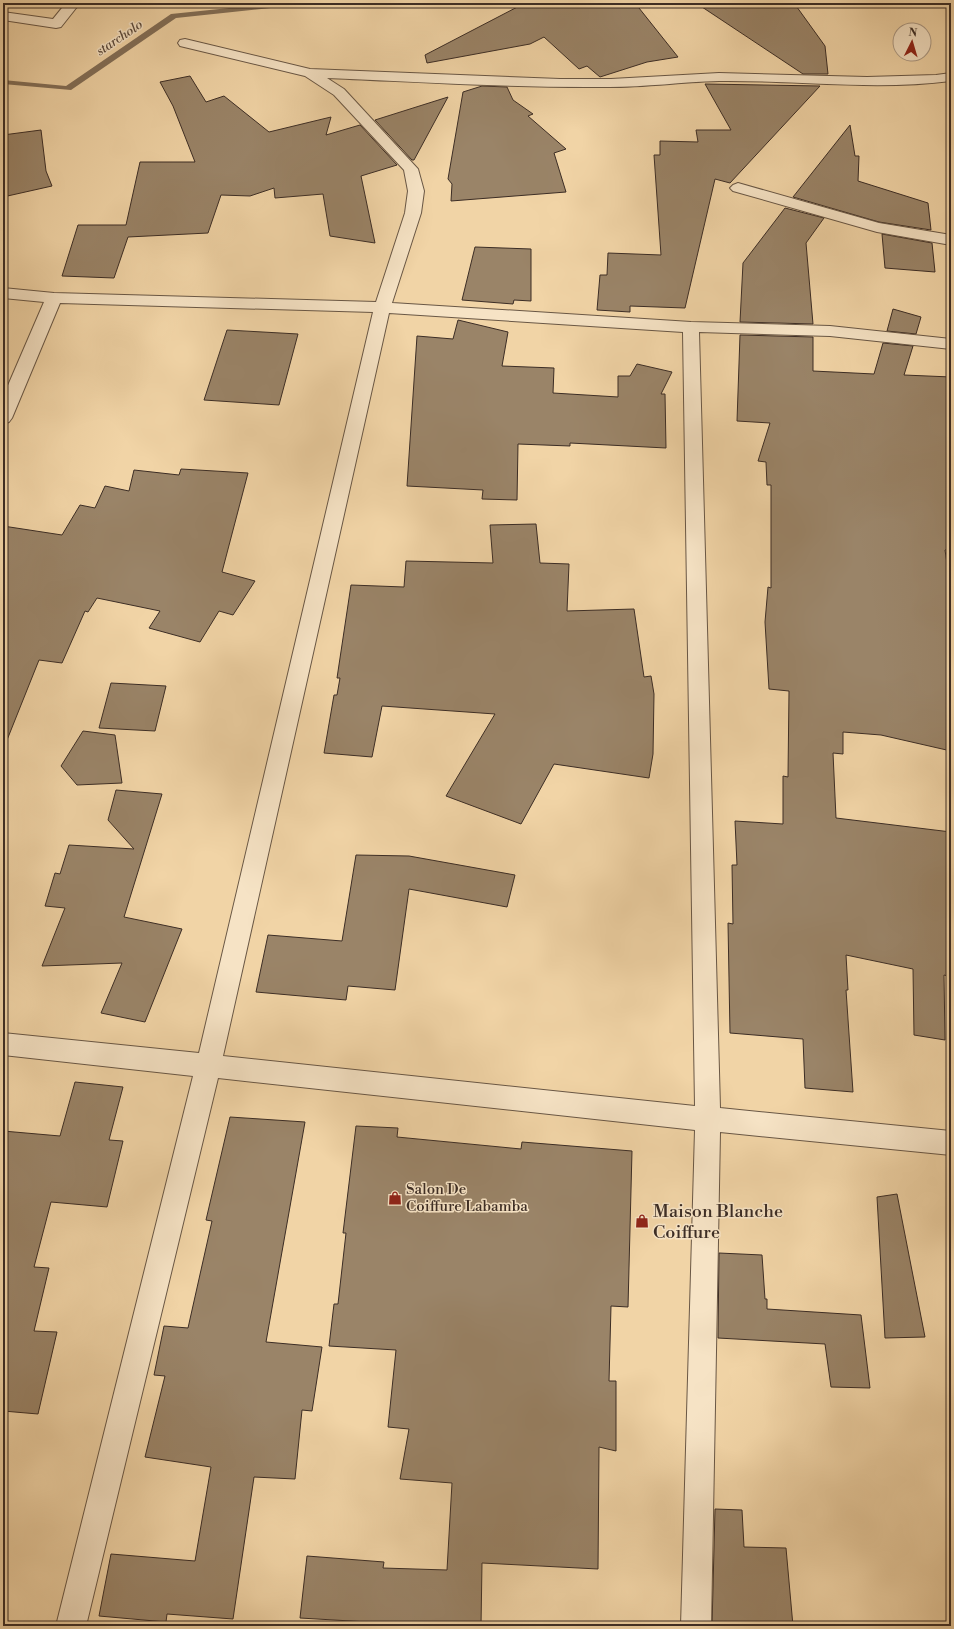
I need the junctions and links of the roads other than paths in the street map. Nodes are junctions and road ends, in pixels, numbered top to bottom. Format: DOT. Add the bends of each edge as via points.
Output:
graph roads {
  1 [pos="73,3"];
  2 [pos="3,16"];
  3 [pos="185,43"];
  4 [pos="310,73"];
  5 [pos="951,77"];
  6 [pos="738,188"];
  7 [pos="951,240"];
  8 [pos="3,293"];
  9 [pos="54,298"];
  10 [pos="382,307"];
  11 [pos="691,327"];
  12 [pos="951,344"];
  13 [pos="3,418"];
  14 [pos="3,1044"];
  15 [pos="208,1067"];
  16 [pos="708,1119"];
  17 [pos="951,1143"];
  18 [pos="71,1626"];
  19 [pos="696,1626"];
  1 -- 2 [label="street" via="56,24"];
  3 -- 4 [label="street"];
  4 -- 5 [label="street" via="560,83 719,78 868,81"];
  4 -- 10 [label="street" via="339,92 411,169 416,191 413,213"];
  6 -- 7 [label="street" via="877,227"];
  8 -- 9 [label="street"];
  9 -- 10 [label="street"];
  9 -- 13 [label="street"];
  10 -- 11 [label="street"];
  10 -- 15 [label="street"];
  11 -- 12 [label="street" via="830,332"];
  11 -- 16 [label="street"];
  14 -- 15 [label="street"];
  15 -- 16 [label="street"];
  15 -- 18 [label="street"];
  16 -- 17 [label="street"];
  16 -- 19 [label="street"];
}
